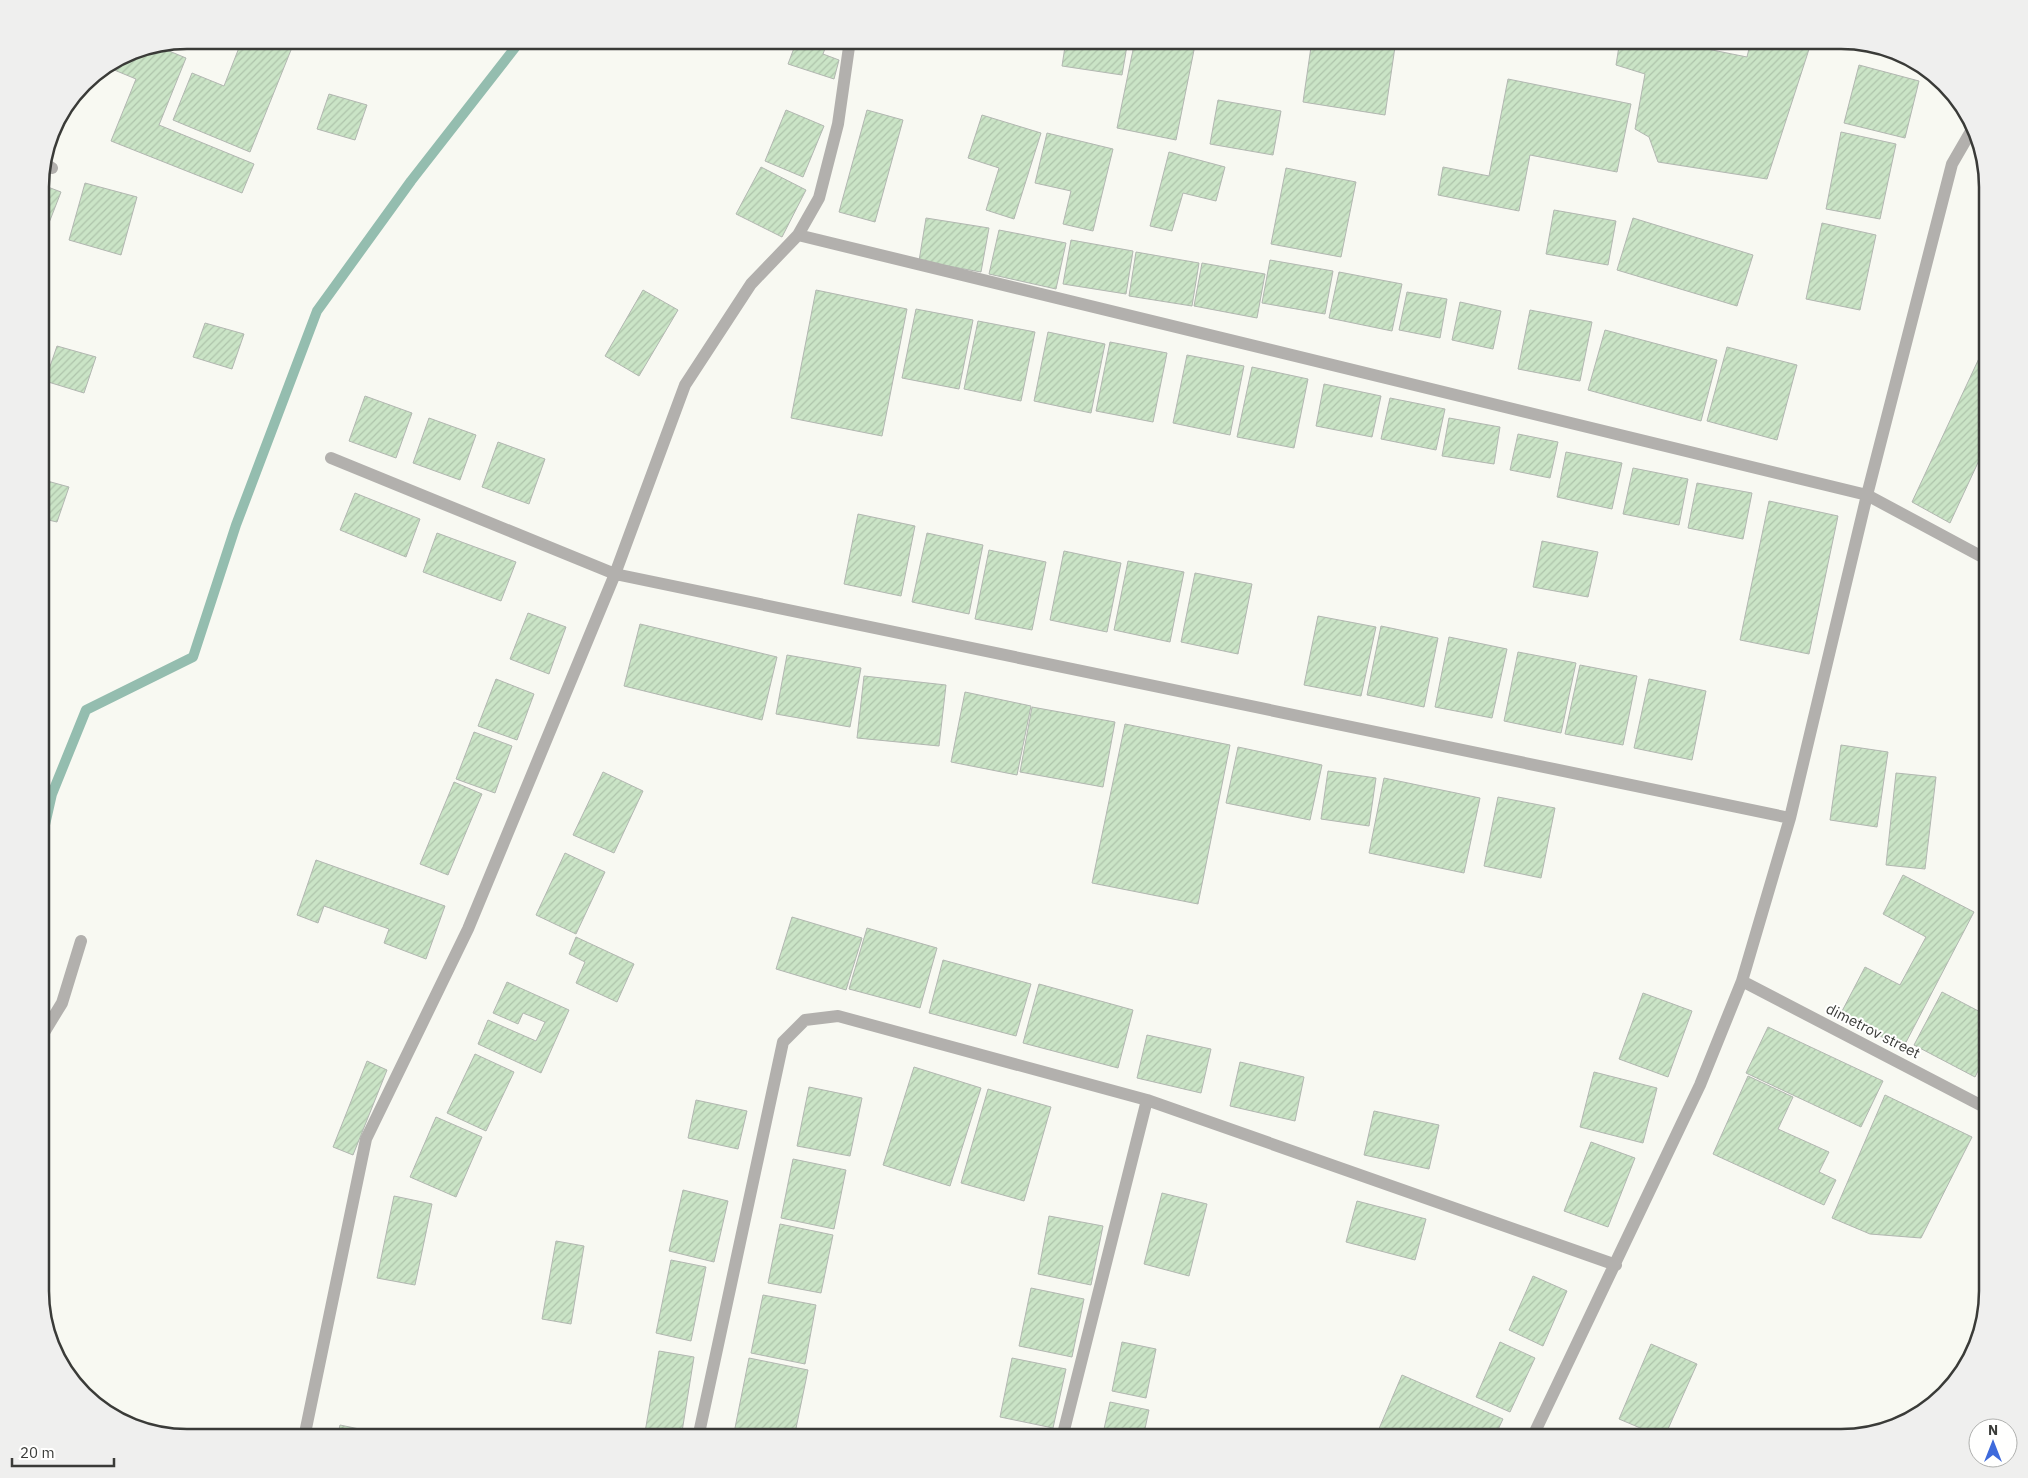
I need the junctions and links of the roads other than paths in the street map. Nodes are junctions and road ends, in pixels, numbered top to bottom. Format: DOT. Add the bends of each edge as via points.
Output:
graph roads {
  1 [pos="849,49"];
  2 [pos="1969,134"];
  3 [pos="798,235"];
  4 [pos="331,458"];
  5 [pos="1867,494"];
  6 [pos="1979,555"];
  7 [pos="615,574"];
  8 [pos="1790,818"];
  9 [pos="81,941"];
  10 [pos="1742,981"];
  11 [pos="49,1024"];
  12 [pos="1146,1100"];
  13 [pos="1979,1104"];
  14 [pos="1616,1265"];
  15 [pos="306,1429"];
  16 [pos="700,1429"];
  17 [pos="1064,1429"];
  18 [pos="1536,1429"];
  1 -- 3 [label="street" via="838,124 819,198"];
  2 -- 5 [label="street" via="1952,164"];
  3 -- 5 [label="street"];
  3 -- 7 [label="street" via="750,284 685,385"];
  4 -- 7 [label="street"];
  5 -- 6 [label="street"];
  5 -- 8 [label="street"];
  7 -- 8 [label="street"];
  7 -- 15 [label="street" via="468,929 366,1139"];
  8 -- 10 [label="street"];
  9 -- 11 [label="street" via="62,1003"];
  10 -- 13 [label="street, dimetrov street"];
  10 -- 14 [label="street" via="1700,1085"];
  12 -- 14 [label="street"];
  12 -- 16 [label="street" via="838,1016 805,1020 784,1042"];
  12 -- 17 [label="street"];
  14 -- 18 [label="street"];
}
